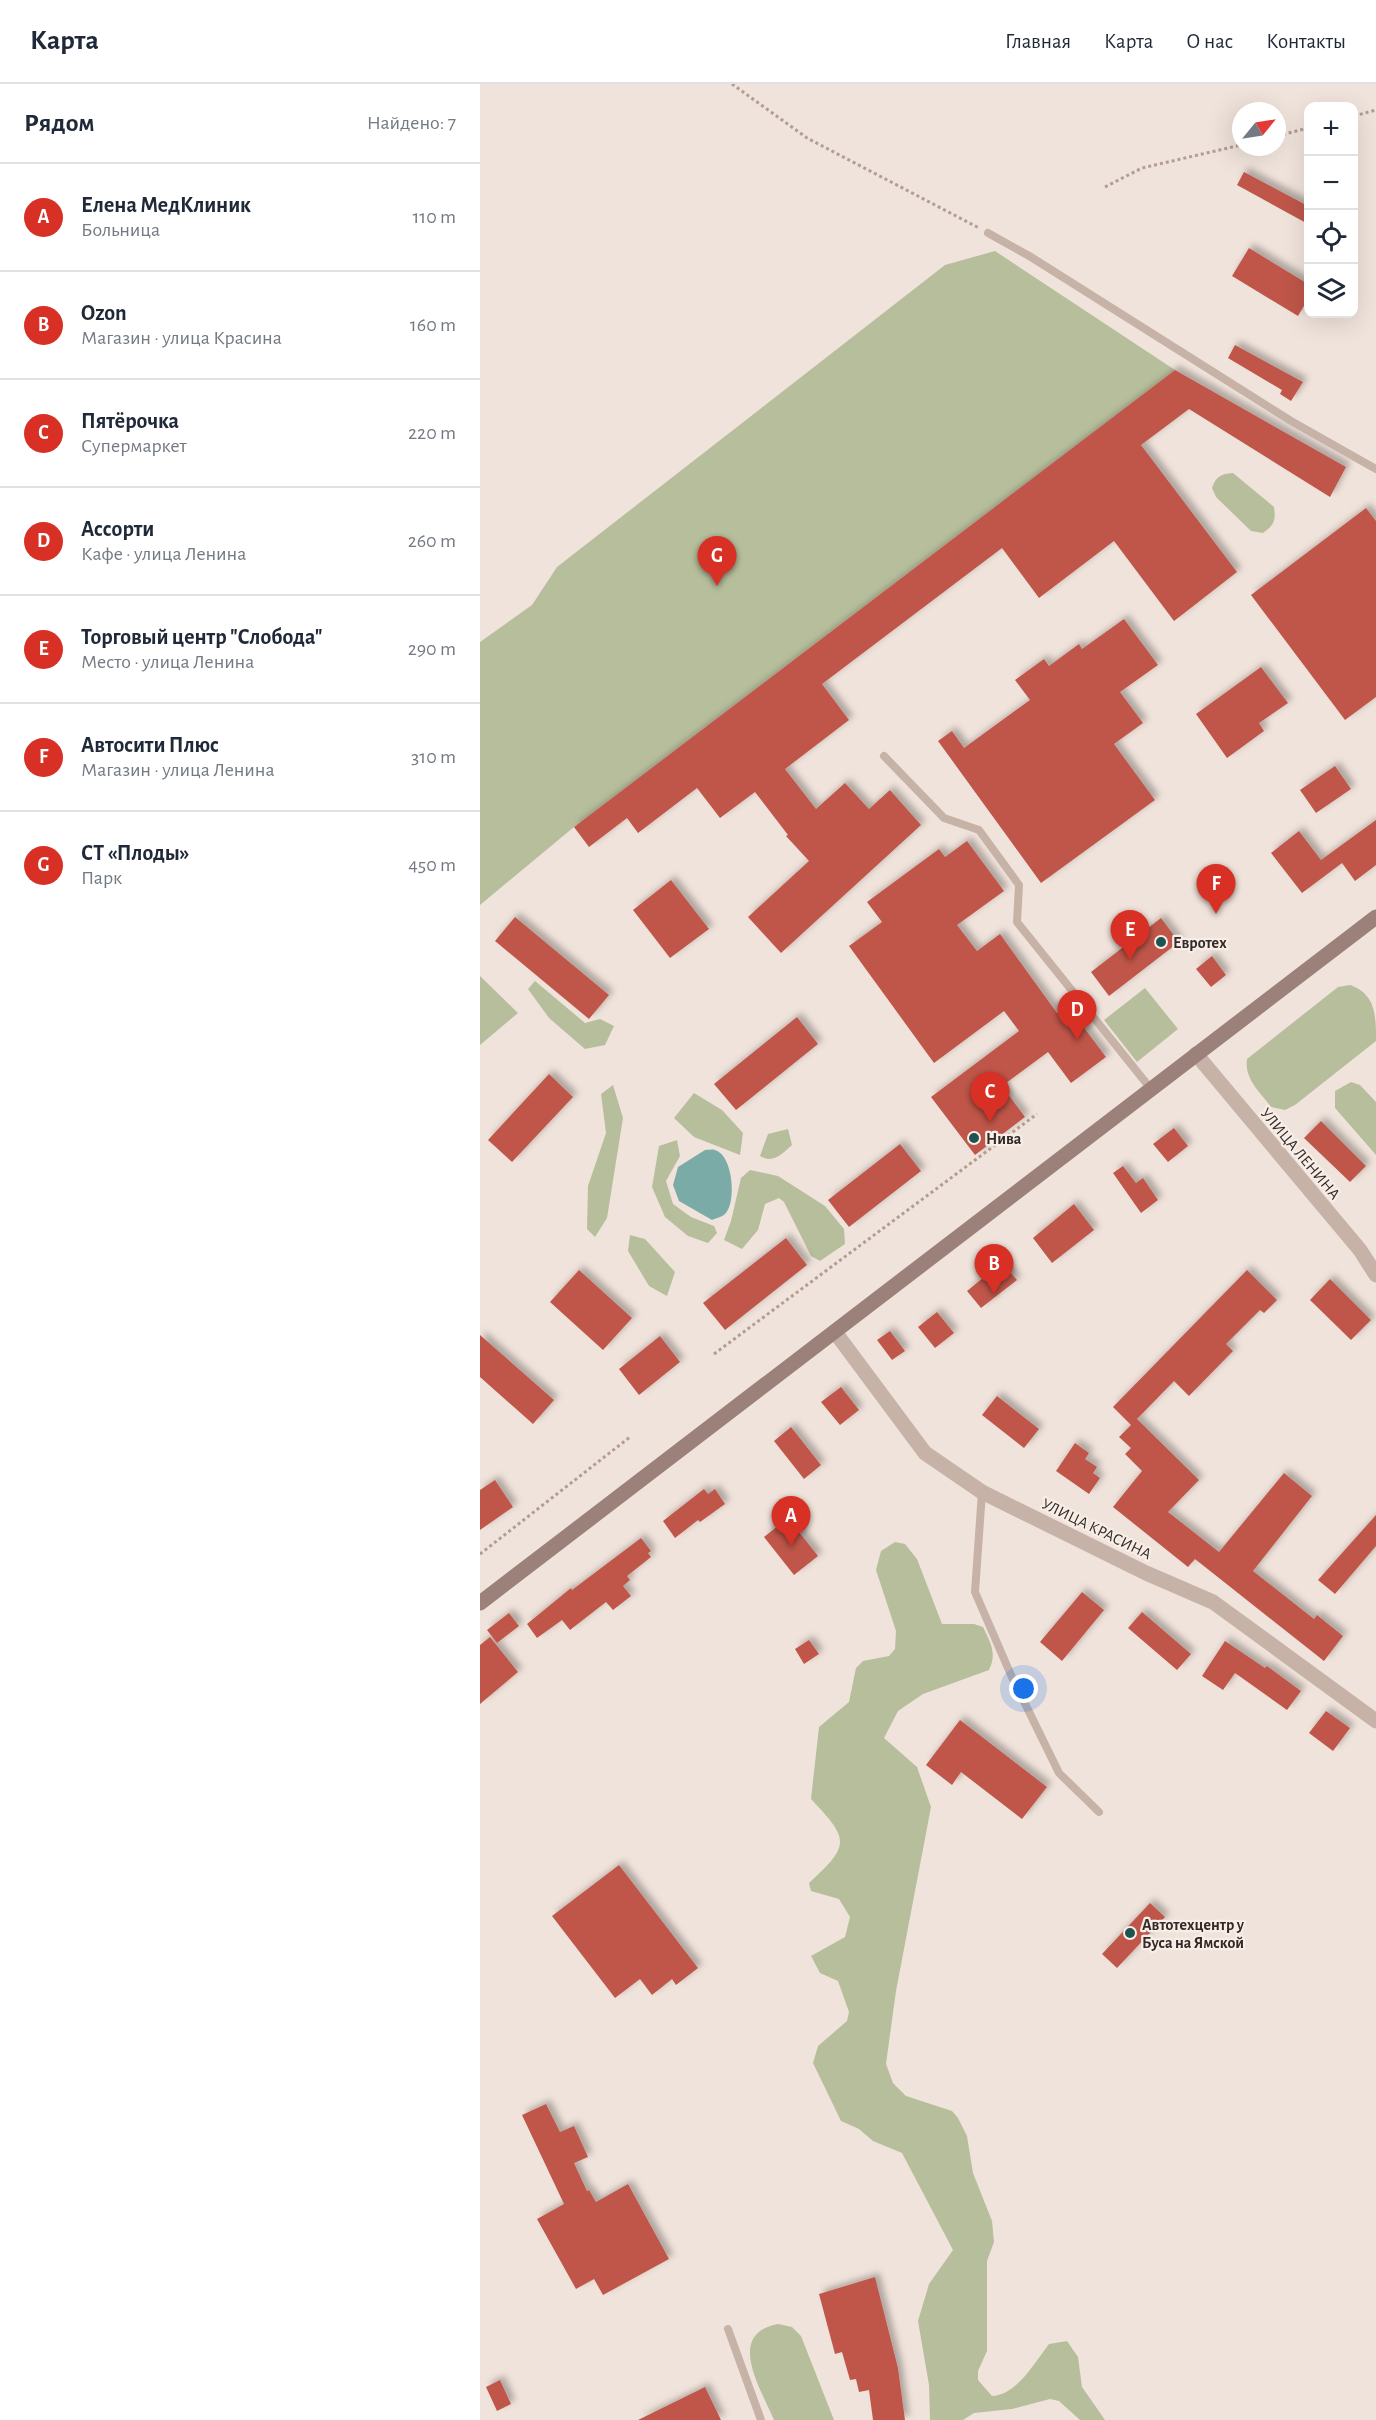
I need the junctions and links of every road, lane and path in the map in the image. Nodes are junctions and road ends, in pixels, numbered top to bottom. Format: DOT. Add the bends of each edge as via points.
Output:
graph roads {
  1 [pos="732,84"];
  2 [pos="1376,110"];
  3 [pos="1358,115"];
  4 [pos="1304,129"];
  5 [pos="1286,134"];
  6 [pos="1232,147"];
  7 [pos="1105,187"];
  8 [pos="988,233"];
  9 [pos="1376,469"];
  10 [pos="884,756"];
  11 [pos="1376,917"];
  12 [pos="1196,1054"];
  13 [pos="1151,1089"];
  14 [pos="1037,1114"];
  15 [pos="1376,1275"];
  16 [pos="834,1332"];
  17 [pos="714,1354"];
  18 [pos="630,1437"];
  19 [pos="982,1492"];
  20 [pos="480,1554"];
  21 [pos="480,1603"];
  22 [pos="1376,1721"];
  23 [pos="1100,1812"];
  24 [pos="728,2329"];
  25 [pos="761,2420"];
  1 -- 8 [label="path" via="807,138"];
  2 -- 3 [label="path"];
  4 -- 5 [label="path"];
  6 -- 7 [label="path" via="1142,168"];
  8 -- 9 [label="lane" via="1291,421"];
  10 -- 13 [label="lane" via="944,818 979,831 1019,885 1017,922"];
  11 -- 12 [label="main road"];
  12 -- 13 [label="main road"];
  12 -- 15 [label="street, УЛИЦА ЛЕНИНА" via="1360,1250"];
  13 -- 16 [label="main road"];
  14 -- 17 [label="path"];
  16 -- 19 [label="street, УЛИЦА КРАСИНА" via="926,1453"];
  16 -- 21 [label="main road"];
  18 -- 20 [label="path"];
  19 -- 22 [label="street, УЛИЦА КРАСИНА" via="1213,1602"];
  19 -- 23 [label="lane" via="975,1592 1059,1773"];
  24 -- 25 [label="lane"];
}
